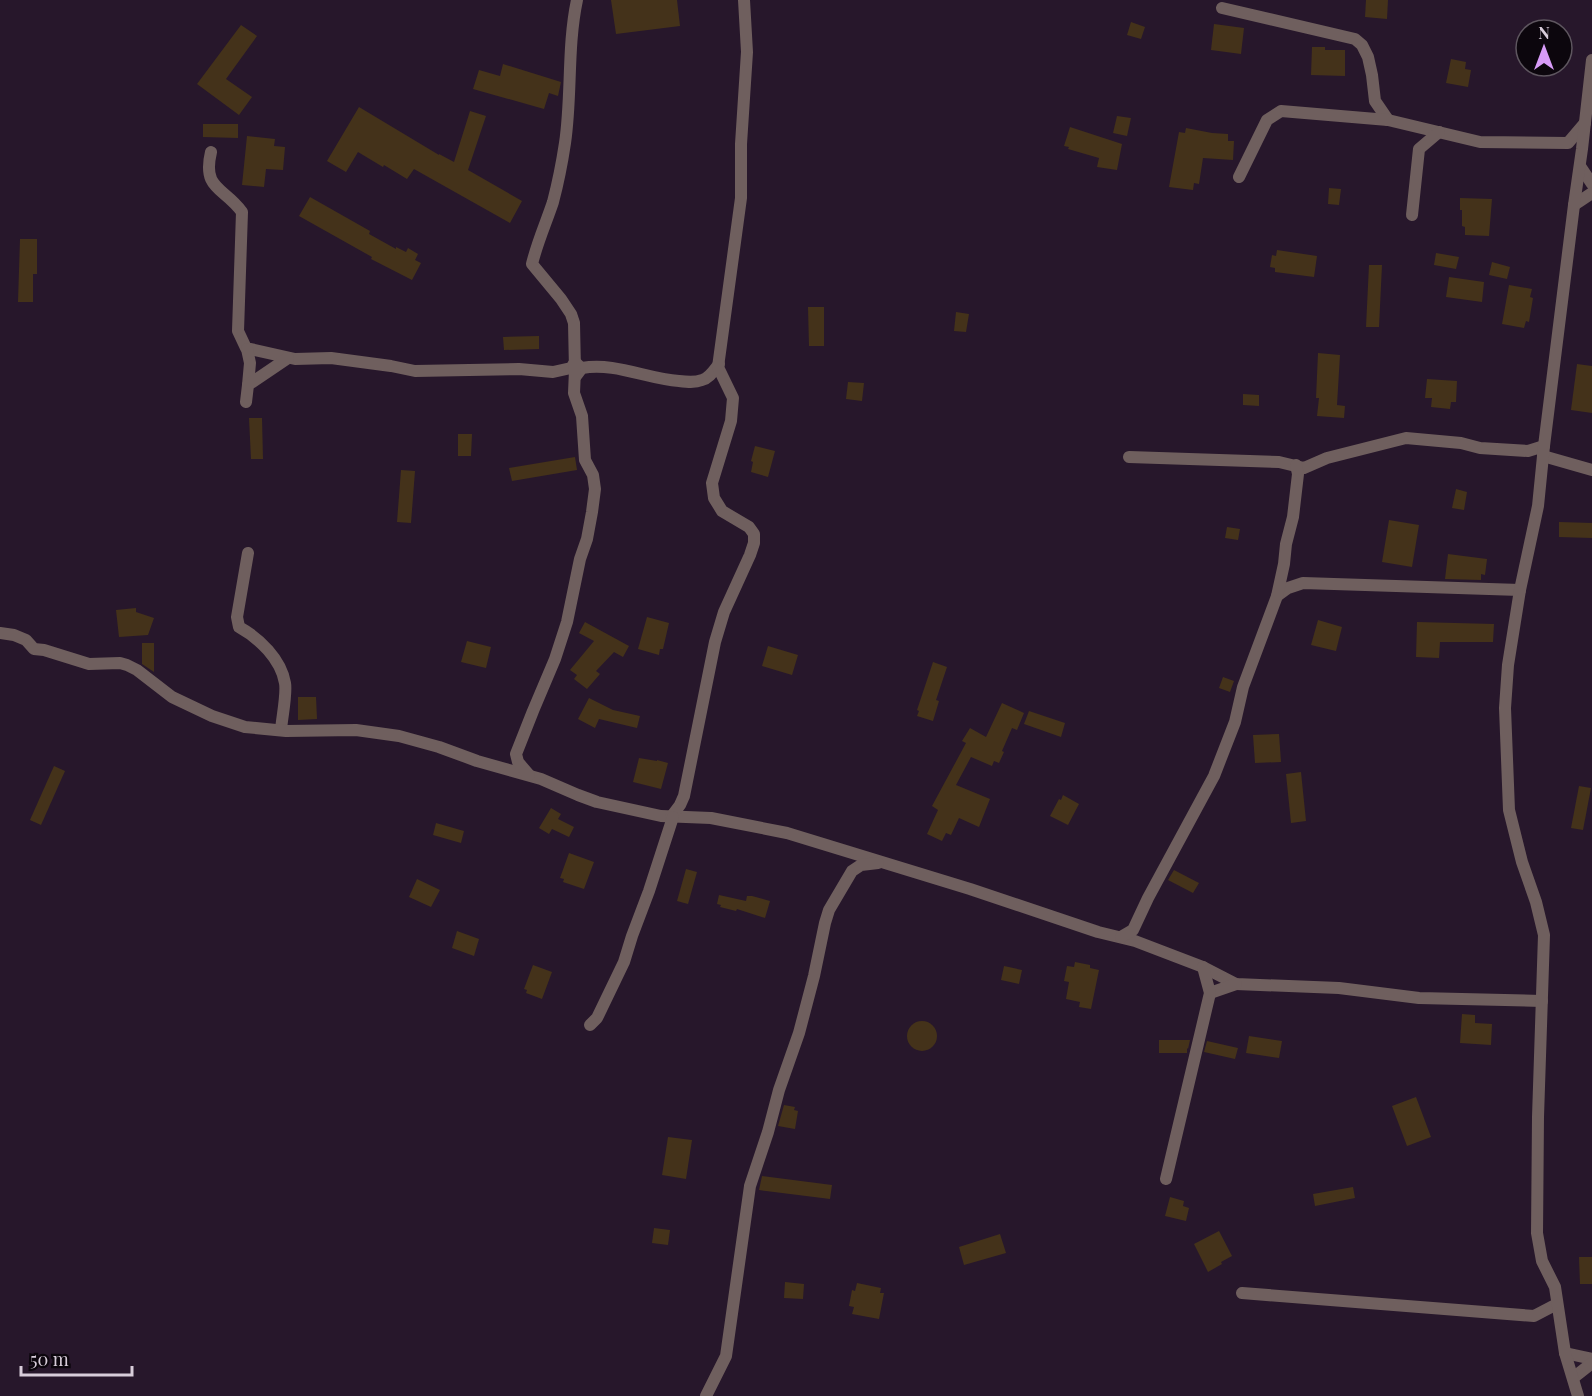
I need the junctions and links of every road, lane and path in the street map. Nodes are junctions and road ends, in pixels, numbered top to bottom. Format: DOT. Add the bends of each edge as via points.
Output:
graph roads {
  1 [pos="577,0"];
  2 [pos="744,0"];
  3 [pos="1222,8"];
  4 [pos="1592,60"];
  5 [pos="1375,101"];
  6 [pos="1363,117"];
  7 [pos="1388,120"];
  8 [pos="1585,123"];
  9 [pos="1415,126"];
  10 [pos="1439,132"];
  11 [pos="1568,143"];
  12 [pos="1419,149"];
  13 [pos="1582,149"];
  14 [pos="211,152"];
  15 [pos="1580,166"];
  16 [pos="1239,177"];
  17 [pos="1592,184"];
  18 [pos="1592,193"];
  19 [pos="1574,205"];
  20 [pos="1412,215"];
  21 [pos="247,349"];
  22 [pos="288,358"];
  23 [pos="719,364"];
  24 [pos="577,370"];
  25 [pos="701,381"];
  26 [pos="248,386"];
  27 [pos="730,392"];
  28 [pos="246,402"];
  29 [pos="1543,451"];
  30 [pos="1129,457"];
  31 [pos="1299,469"];
  32 [pos="1592,470"];
  33 [pos="248,553"];
  34 [pos="1284,564"];
  35 [pos="1303,583"];
  36 [pos="1520,590"];
  37 [pos="1277,596"];
  38 [pos="0,633"];
  39 [pos="281,730"];
  40 [pos="516,754"];
  41 [pos="503,768"];
  42 [pos="529,775"];
  43 [pos="680,805"];
  44 [pos="672,817"];
  45 [pos="689,817"];
  46 [pos="840,849"];
  47 [pos="883,862"];
  48 [pos="852,871"];
  49 [pos="1134,936"];
  50 [pos="1203,967"];
  51 [pos="1236,984"];
  52 [pos="1210,993"];
  53 [pos="1542,1001"];
  54 [pos="590,1025"];
  55 [pos="1166,1179"];
  56 [pos="1242,1293"];
  57 [pos="1557,1305"];
  58 [pos="1534,1316"];
  59 [pos="1561,1327"];
  60 [pos="1565,1353"];
  61 [pos="1592,1361"];
  62 [pos="1574,1390"];
  63 [pos="706,1396"];
  1 -- 24 [label="street" via="561,171 532,264 571,314"];
  2 -- 23 [label="street" via="747,52 741,198"];
  3 -- 5 [label="street" via="1355,39 1368,57"];
  4 -- 8 [label="street"];
  5 -- 6 [label="street"];
  5 -- 7 [label="street"];
  6 -- 7 [label="street"];
  6 -- 16 [label="street" via="1281,111 1267,120"];
  7 -- 9 [label="street"];
  8 -- 11 [label="street"];
  8 -- 13 [label="street"];
  9 -- 10 [label="street"];
  9 -- 12 [label="street"];
  10 -- 11 [label="street" via="1480,142"];
  10 -- 12 [label="street"];
  11 -- 13 [label="street"];
  12 -- 20 [label="street"];
  13 -- 15 [label="street"];
  14 -- 21 [label="street" via="208,175 242,212 238,331"];
  15 -- 17 [label="street"];
  15 -- 19 [label="street"];
  18 -- 19 [label="street"];
  19 -- 29 [label="street"];
  21 -- 22 [label="street"];
  21 -- 26 [label="street"];
  22 -- 24 [label="street" via="330,358 414,371"];
  22 -- 26 [label="street"];
  23 -- 25 [label="street"];
  23 -- 27 [label="street"];
  24 -- 25 [label="street" via="598,366 668,380"];
  24 -- 40 [label="street" via="574,393 582,416 585,460 593,475 592,512 567,622"];
  25 -- 27 [label="street" via="715,382"];
  26 -- 28 [label="street"];
  27 -- 43 [label="street" via="731,421 712,483 714,498 722,511 748,527 754,534 754,543 715,642"];
  29 -- 31 [label="street" via="1406,438"];
  29 -- 32 [label="street"];
  29 -- 36 [label="street" via="1538,506"];
  30 -- 31 [label="street" via="1278,462"];
  31 -- 34 [label="street"];
  33 -- 39 [label="street" via="237,616 239,627 266,648 280,669 285,684"];
  34 -- 35 [label="street" via="1289,574"];
  34 -- 37 [label="street"];
  35 -- 36 [label="street"];
  35 -- 37 [label="street"];
  36 -- 53 [label="street" via="1505,708 1509,810 1544,935"];
  37 -- 49 [label="street" via="1214,776 1148,898"];
  38 -- 39 [label="street" via="26,640 34,649 89,664 126,665 172,697 212,716 245,727"];
  39 -- 41 [label="street" via="356,730 399,736"];
  40 -- 41 [label="street" via="509,766"];
  40 -- 42 [label="street" via="522,770"];
  41 -- 42 [label="street"];
  42 -- 44 [label="street" via="597,802"];
  43 -- 44 [label="street"];
  43 -- 45 [label="street"];
  44 -- 45 [label="street"];
  44 -- 54 [label="street" via="624,962"];
  45 -- 46 [label="street" via="787,833"];
  46 -- 47 [label="street"];
  46 -- 48 [label="street"];
  47 -- 48 [label="street" via="861,865"];
  47 -- 49 [label="street" via="1098,932"];
  48 -- 63 [label="street" via="825,922 799,1033 750,1186 726,1356"];
  49 -- 50 [label="street"];
  50 -- 51 [label="street"];
  50 -- 52 [label="street"];
  51 -- 52 [label="street"];
  51 -- 53 [label="street" via="1339,988 1419,998"];
  52 -- 55 [label="street"];
  53 -- 57 [label="street" via="1537,1233"];
  56 -- 58 [label="street"];
  57 -- 58 [label="street"];
  57 -- 59 [label="street"];
  58 -- 59 [label="street"];
  59 -- 60 [label="street"];
  60 -- 61 [label="street"];
  60 -- 62 [label="street"];
  61 -- 62 [label="street"];
}
